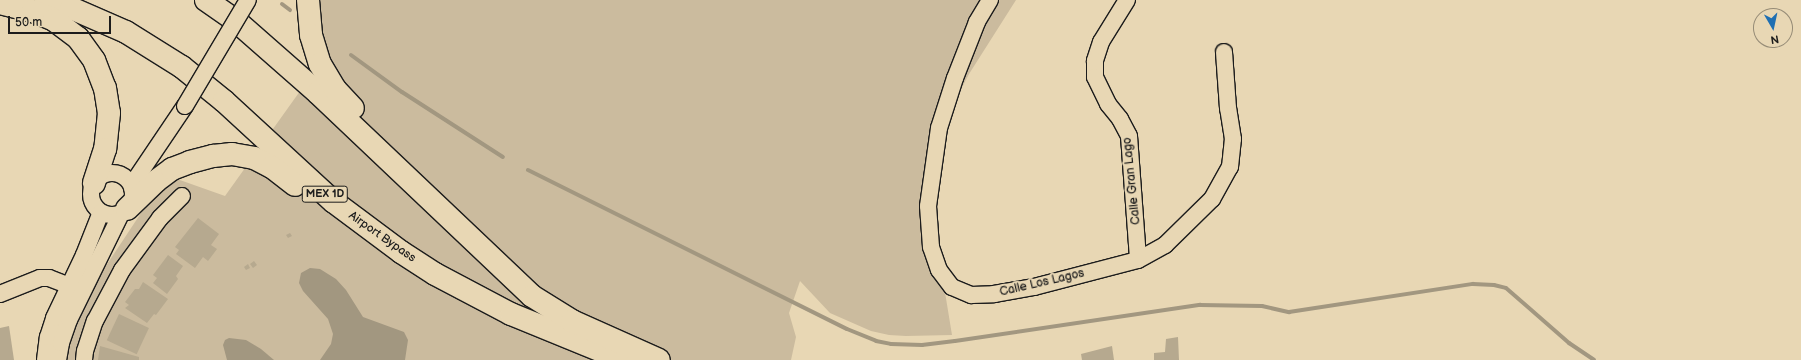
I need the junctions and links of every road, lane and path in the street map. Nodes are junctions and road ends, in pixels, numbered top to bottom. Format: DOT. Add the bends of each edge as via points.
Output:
graph roads {
  1 [pos="46,0"];
  2 [pos="206,0"];
  3 [pos="248,0"];
  4 [pos="308,0"];
  5 [pos="990,0"];
  6 [pos="1127,0"];
  7 [pos="0,3"];
  8 [pos="1224,52"];
  9 [pos="154,152"];
  10 [pos="100,178"];
  11 [pos="132,188"];
  12 [pos="182,196"];
  13 [pos="124,211"];
  14 [pos="101,212"];
  15 [pos="1138,260"];
  16 [pos="76,288"];
  17 [pos="0,294"];
  18 [pos="55,340"];
  19 [pos="85,356"];
  20 [pos="652,357"];
  21 [pos="45,360"];
  22 [pos="58,360"];
  23 [pos="615,360"];
  24 [pos="624,360"];
  1 -- 24 [label="highway, Airport Bypass / MEX 1D" via="126,32 182,67 224,101 334,202 424,267 511,314"];
  2 -- 20 [label="highway" via="235,20 318,93 532,296 572,321"];
  3 -- 9 [label="street, bridge" via="185,106"];
  4 -- 20 [label="highway" via="316,56 341,97 482,235 534,282 569,308"];
  5 -- 15 [label="street, Calle Los Lagos" via="974,29 939,128 928,206 931,247 939,270 952,287 971,295 994,294 1034,287"];
  6 -- 15 [label="street, Calle Gran Lago" via="1101,42 1095,61 1095,77 1108,104 1129,136"];
  7 -- 10 [label="highway" via="33,11 54,20 78,38 94,60 105,88 109,118"];
  8 -- 15 [label="street, Calle Los Lagos" via="1233,139 1230,167 1212,199 1165,245"];
  9 -- 10 [label="street" via="132,167"];
  9 -- 11 [label="street"];
  10 -- 11 [label="street" via="115,173 128,181"];
  10 -- 14 [label="street" via="91,191 91,198"];
  11 -- 13 [label="street" via="134,196"];
  12 -- 19 [label="street" via="156,223 122,270 95,321"];
  13 -- 14 [label="street" via="113,215"];
  13 -- 16 [label="street" via="97,266"];
  13 -- 23 [label="highway" via="156,181 183,164 221,154 254,158 272,167 373,246 442,291 540,338"];
  14 -- 16 [label="street" via="84,255"];
  16 -- 17 [label="street" via="50,278 40,278"];
  16 -- 18 [label="street" via="69,320"];
  18 -- 19 [label="street"];
  18 -- 21 [label="street"];
  18 -- 22 [label="street"];
}
